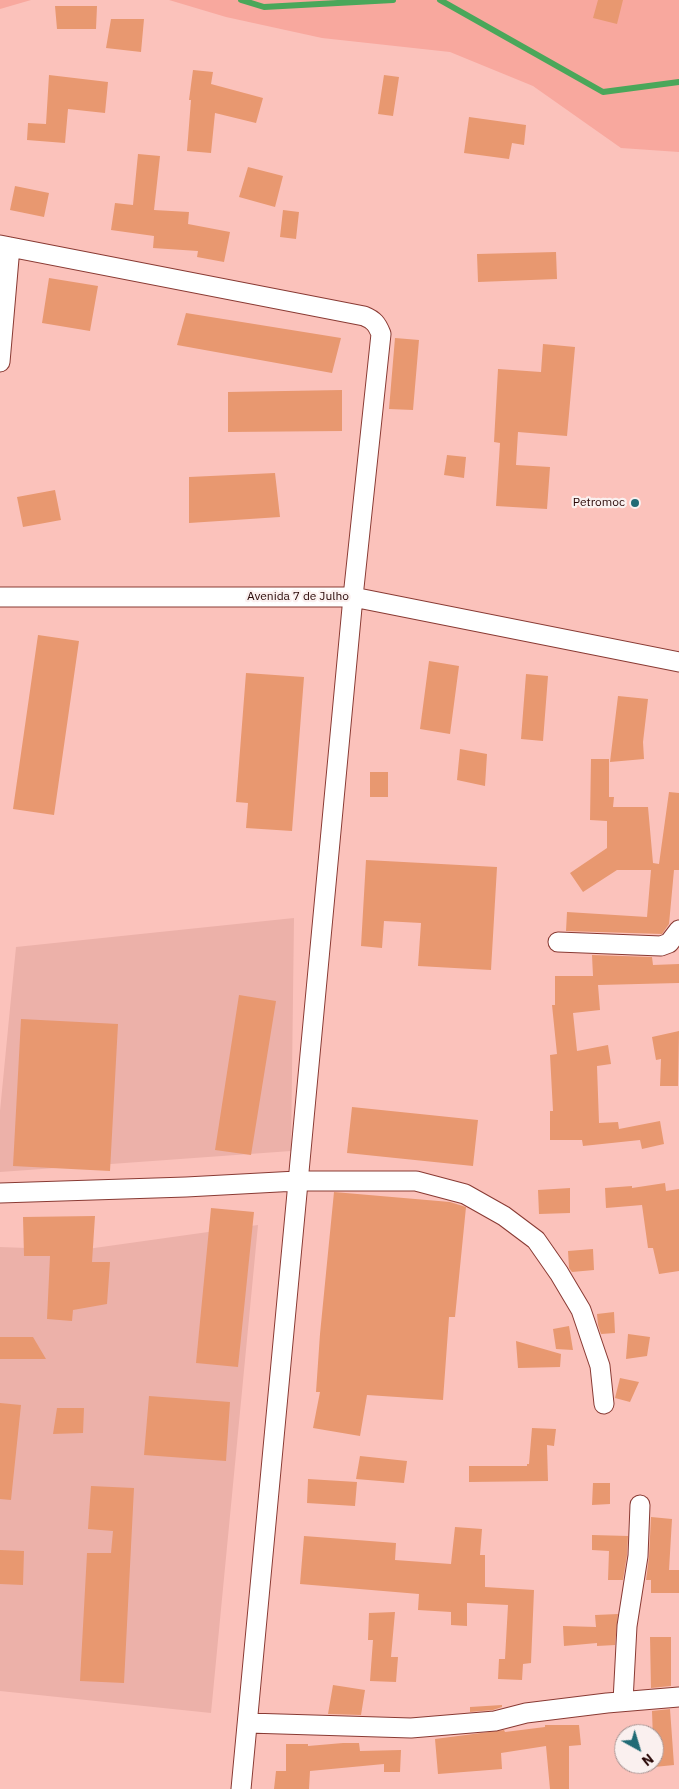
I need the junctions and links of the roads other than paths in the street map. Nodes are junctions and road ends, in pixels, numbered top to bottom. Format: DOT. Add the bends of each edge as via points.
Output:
graph roads {
  1 [pos="5,246"];
  2 [pos="0,362"];
  3 [pos="0,597"];
  4 [pos="352,597"];
  5 [pos="679,662"];
  6 [pos="679,930"];
  7 [pos="558,942"];
  8 [pos="297,1181"];
  9 [pos="0,1193"];
  10 [pos="604,1404"];
  11 [pos="640,1505"];
  12 [pos="679,1697"];
  13 [pos="623,1701"];
  14 [pos="248,1723"];
  15 [pos="241,1789"];
  1 -- 2 [label="street"];
  1 -- 4 [label="street" via="364,316 378,324 381,334"];
  3 -- 4 [label="street, Avenida 7 de Julho"];
  4 -- 5 [label="street, Avenida 7 de Julho"];
  4 -- 8 [label="street"];
  6 -- 7 [label="street" via="669,944 662,946"];
  8 -- 9 [label="street"];
  8 -- 10 [label="street" via="416,1181 464,1194 504,1216 536,1240 581,1310 600,1366"];
  8 -- 14 [label="street"];
  11 -- 13 [label="street"];
  12 -- 13 [label="street"];
  13 -- 14 [label="street" via="526,1713 495,1721 411,1728"];
  14 -- 15 [label="street"];
}
